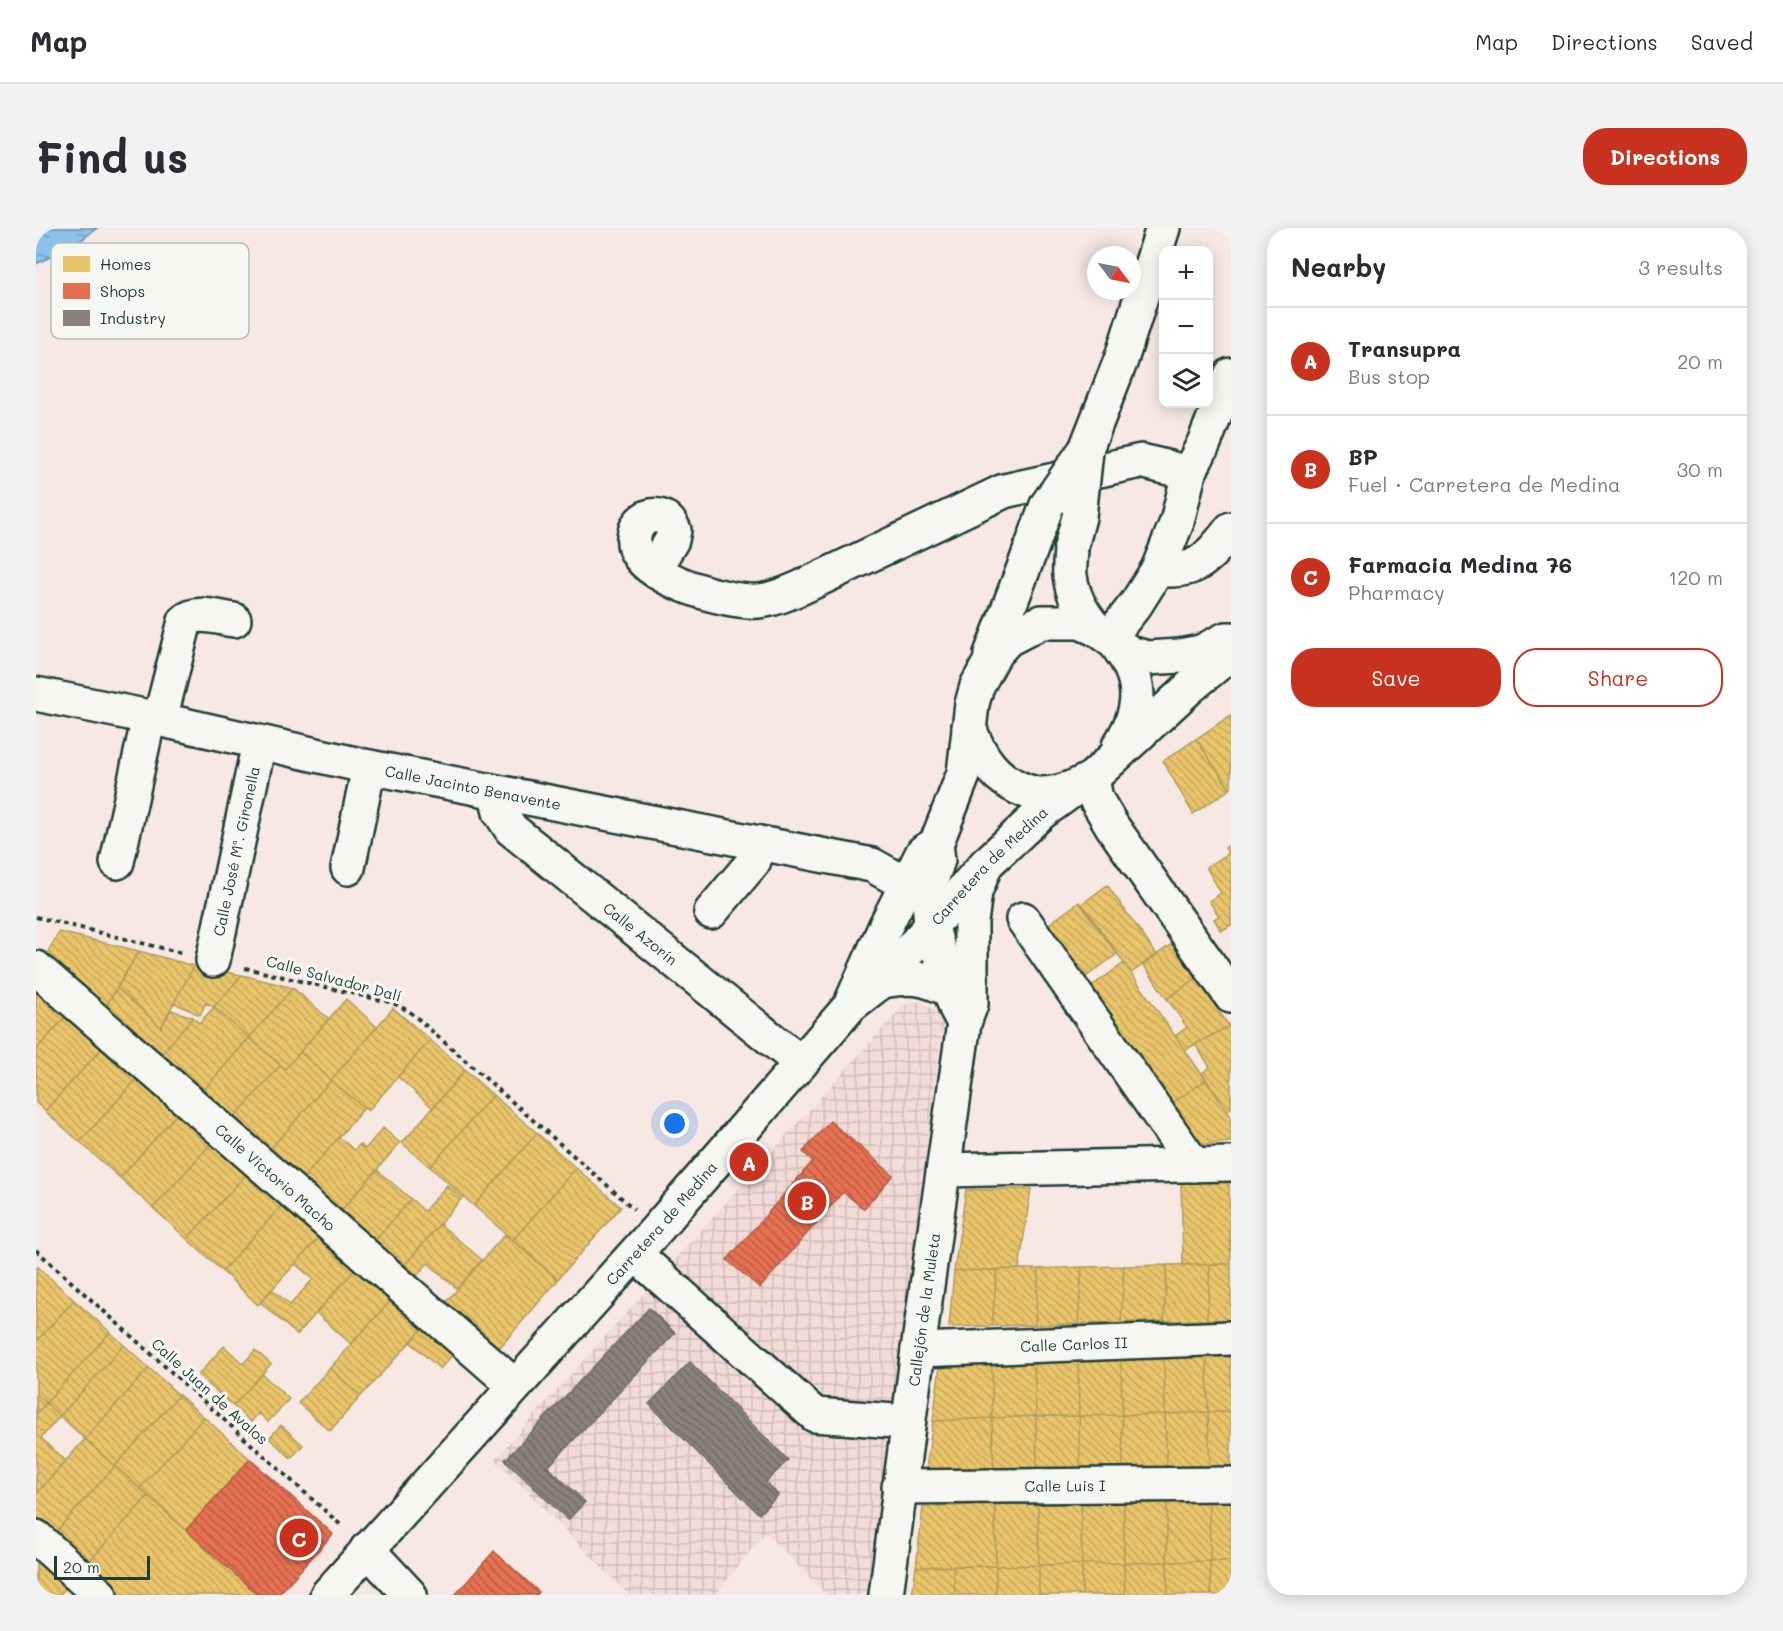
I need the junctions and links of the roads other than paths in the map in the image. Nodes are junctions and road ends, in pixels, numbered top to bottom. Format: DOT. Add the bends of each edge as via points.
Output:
graph roads {
  1 [pos="1164,228"];
  2 [pos="1231,375"];
  3 [pos="1086,449"];
  4 [pos="1189,473"];
  5 [pos="1231,529"];
  6 [pos="654,569"];
  7 [pos="1158,569"];
  8 [pos="234,620"];
  9 [pos="1107,637"];
  10 [pos="1231,639"];
  11 [pos="1231,653"];
  12 [pos="985,669"];
  13 [pos="36,694"];
  14 [pos="154,718"];
  15 [pos="969,727"];
  16 [pos="259,743"];
  17 [pos="369,767"];
  18 [pos="1091,777"];
  19 [pos="496,793"];
  20 [pos="758,843"];
  21 [pos="936,844"];
  22 [pos="117,862"];
  23 [pos="986,864"];
  24 [pos="348,868"];
  25 [pos="906,884"];
  26 [pos="711,912"];
  27 [pos="1023,919"];
  28 [pos="931,924"];
  29 [pos="213,960"];
  30 [pos="36,968"];
  31 [pos="882,981"];
  32 [pos="950,990"];
  33 [pos="1231,996"];
  34 [pos="851,1005"];
  35 [pos="964,1023"];
  36 [pos="801,1063"];
  37 [pos="1231,1164"];
  38 [pos="1194,1165"];
  39 [pos="944,1170"];
  40 [pos="634,1254"];
  41 [pos="1231,1338"];
  42 [pos="918,1350"];
  43 [pos="515,1386"];
  44 [pos="908,1422"];
  45 [pos="1231,1484"];
  46 [pos="899,1487"];
  47 [pos="36,1538"];
  48 [pos="367,1550"];
  49 [pos="100,1595"];
  50 [pos="327,1595"];
  51 [pos="410,1595"];
  52 [pos="886,1595"];
  1 -- 3 [label="street" via="1121,360"];
  2 -- 4 [label="street"];
  3 -- 9 [label="street, bridge" via="1070,576 1085,617"];
  3 -- 12 [label="street, bridge" via="1047,505"];
  4 -- 6 [label="street" via="1141,461 1004,491 780,597 758,601 699,592"];
  4 -- 7 [label="street" via="1177,522"];
  5 -- 7 [label="street" via="1204,561 1174,572"];
  7 -- 9 [label="street" via="1136,604"];
  8 -- 14 [label="street" via="194,615 184,621"];
  9 -- 10 [label="street" via="1130,653 1147,658 1201,652"];
  9 -- 12 [label="street" via="1080,622 1041,622 1008,639"];
  9 -- 18 [label="street" via="1134,671 1137,703 1124,738"];
  11 -- 18 [label="street"];
  12 -- 15 [label="street" via="972,704"];
  13 -- 14 [label="street, Calle Jacinto Benavente"];
  14 -- 16 [label="street, Calle Jacinto Benavente"];
  14 -- 22 [label="street"];
  15 -- 18 [label="street" via="986,763 1017,788 1037,794 1056,792"];
  15 -- 21 [label="street" via="964,773"];
  16 -- 17 [label="street, Calle Jacinto Benavente"];
  16 -- 29 [label="street, Calle José Mª. Gironella"];
  17 -- 19 [label="street, Calle Jacinto Benavente"];
  17 -- 24 [label="street"];
  18 -- 23 [label="street, Carretera de Medina" via="1042,812"];
  18 -- 33 [label="street" via="1096,799 1112,826"];
  19 -- 20 [label="street, Calle Jacinto Benavente"];
  19 -- 36 [label="street, Calle Azorín" via="500,812 510,829"];
  20 -- 25 [label="street, Calle Jacinto Benavente" via="872,865"];
  20 -- 26 [label="street" via="754,861"];
  21 -- 25 [label="street" via="923,852"];
  21 -- 28 [label="street" via="938,860 929,886"];
  23 -- 28 [label="street, Carretera de Medina"];
  23 -- 35 [label="street, Callejón de la Muleta" via="975,892 971,1004"];
  25 -- 34 [label="street"];
  27 -- 38 [label="street"];
  28 -- 31 [label="street, Carretera de Medina"];
  28 -- 32 [label="street"];
  30 -- 43 [label="street, Calle Victorio Macho"];
  31 -- 32 [label="street" via="910,977"];
  31 -- 34 [label="street, Carretera de Medina"];
  32 -- 35 [label="street"];
  34 -- 36 [label="street, Carretera de Medina"];
  35 -- 39 [label="street, Callejón de la Muleta"];
  36 -- 40 [label="street, Carretera de Medina"];
  37 -- 38 [label="street"];
  38 -- 39 [label="street"];
  39 -- 42 [label="street, Callejón de la Muleta"];
  40 -- 43 [label="street, Carretera de Medina"];
  40 -- 44 [label="street" via="815,1415"];
  41 -- 42 [label="street, Calle Carlos II"];
  42 -- 44 [label="street, Callejón de la Muleta"];
  43 -- 48 [label="street, Carretera de Medina"];
  44 -- 46 [label="street, Callejón de la Muleta"];
  45 -- 46 [label="street, Calle Luis I"];
  46 -- 52 [label="street, Callejón de la Muleta"];
  47 -- 49 [label="street"];
  48 -- 50 [label="street, Carretera de Medina"];
  48 -- 51 [label="street"];
}
